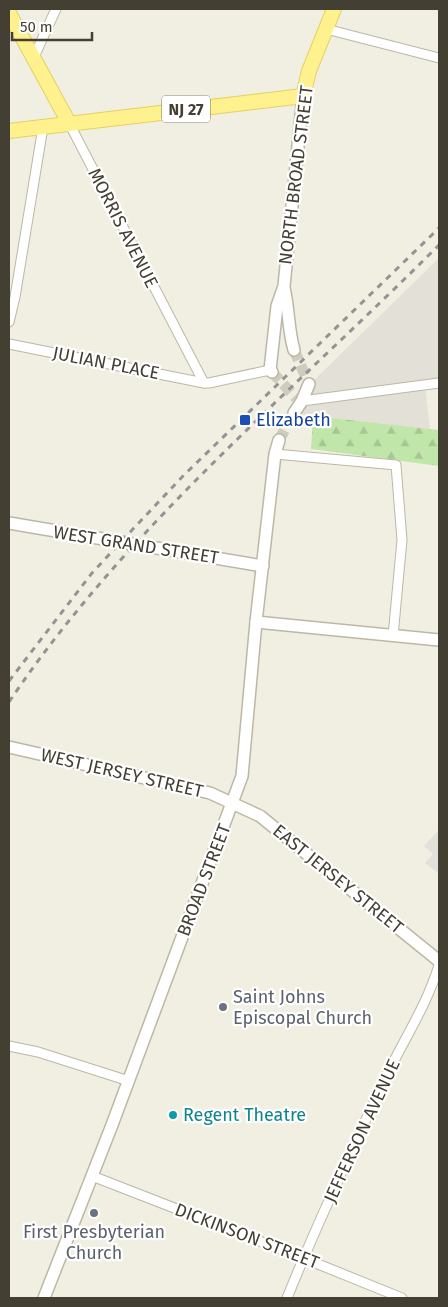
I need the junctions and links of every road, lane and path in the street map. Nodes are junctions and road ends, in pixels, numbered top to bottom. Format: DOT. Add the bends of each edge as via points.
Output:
graph roads {
  1 [pos="56,9"];
  2 [pos="334,9"];
  3 [pos="9,13"];
  4 [pos="326,28"];
  5 [pos="439,58"];
  6 [pos="33,59"];
  7 [pos="303,96"];
  8 [pos="69,123"];
  9 [pos="43,127"];
  10 [pos="9,131"];
  11 [pos="284,286"];
  12 [pos="9,322"];
  13 [pos="9,344"];
  14 [pos="294,350"];
  15 [pos="271,371"];
  16 [pos="204,383"];
  17 [pos="439,383"];
  18 [pos="309,384"];
  19 [pos="299,400"];
  20 [pos="294,413"];
  21 [pos="279,440"];
  22 [pos="275,454"];
  23 [pos="9,523"];
  24 [pos="263,566"];
  25 [pos="256,622"];
  26 [pos="393,636"];
  27 [pos="439,640"];
  28 [pos="9,747"];
  29 [pos="233,803"];
  30 [pos="439,961"];
  31 [pos="439,965"];
  32 [pos="9,1046"];
  33 [pos="129,1081"];
  34 [pos="92,1176"];
  35 [pos="303,1258"];
  36 [pos="44,1298"];
  37 [pos="287,1298"];
  38 [pos="402,1298"];
  1 -- 6 [label="street"];
  2 -- 4 [label="main road, NORTH BROAD STREET"];
  3 -- 6 [label="main road, MORRIS AVENUE"];
  4 -- 5 [label="street"];
  4 -- 7 [label="main road, NORTH BROAD STREET"];
  6 -- 8 [label="main road, MORRIS AVENUE"];
  7 -- 8 [label="main road, NJ 27"];
  7 -- 11 [label="street, NORTH BROAD STREET"];
  8 -- 9 [label="main road, NJ 27"];
  8 -- 16 [label="street, MORRIS AVENUE"];
  9 -- 10 [label="main road, NJ 27"];
  9 -- 12 [label="street"];
  11 -- 14 [label="street, NORTH BROAD STREET"];
  11 -- 15 [label="street, NORTH BROAD STREET" via="277,306"];
  13 -- 16 [label="street, JULIAN PLACE"];
  15 -- 16 [label="street"];
  17 -- 19 [label="street"];
  18 -- 19 [label="street"];
  19 -- 20 [label="street"];
  21 -- 22 [label="street, BROAD STREET"];
  22 -- 24 [label="street, BROAD STREET"];
  22 -- 26 [label="street" via="396,464 402,540"];
  23 -- 24 [label="street, WEST GRAND STREET"];
  24 -- 25 [label="street, BROAD STREET"];
  25 -- 26 [label="street"];
  25 -- 29 [label="street, BROAD STREET" via="242,776"];
  26 -- 27 [label="street"];
  28 -- 29 [label="street, WEST JERSEY STREET" via="210,793"];
  29 -- 30 [label="street, EAST JERSEY STREET" via="260,816"];
  29 -- 33 [label="street, BROAD STREET"];
  31 -- 35 [label="street, JEFFERSON AVENUE" via="433,985 386,1077"];
  32 -- 33 [label="street"];
  33 -- 34 [label="street, BROAD STREET"];
  34 -- 35 [label="street, DICKINSON STREET"];
  34 -- 36 [label="street, BROAD STREET"];
  35 -- 37 [label="street, JEFFERSON AVENUE"];
  35 -- 38 [label="street, DICKINSON STREET"];
}
